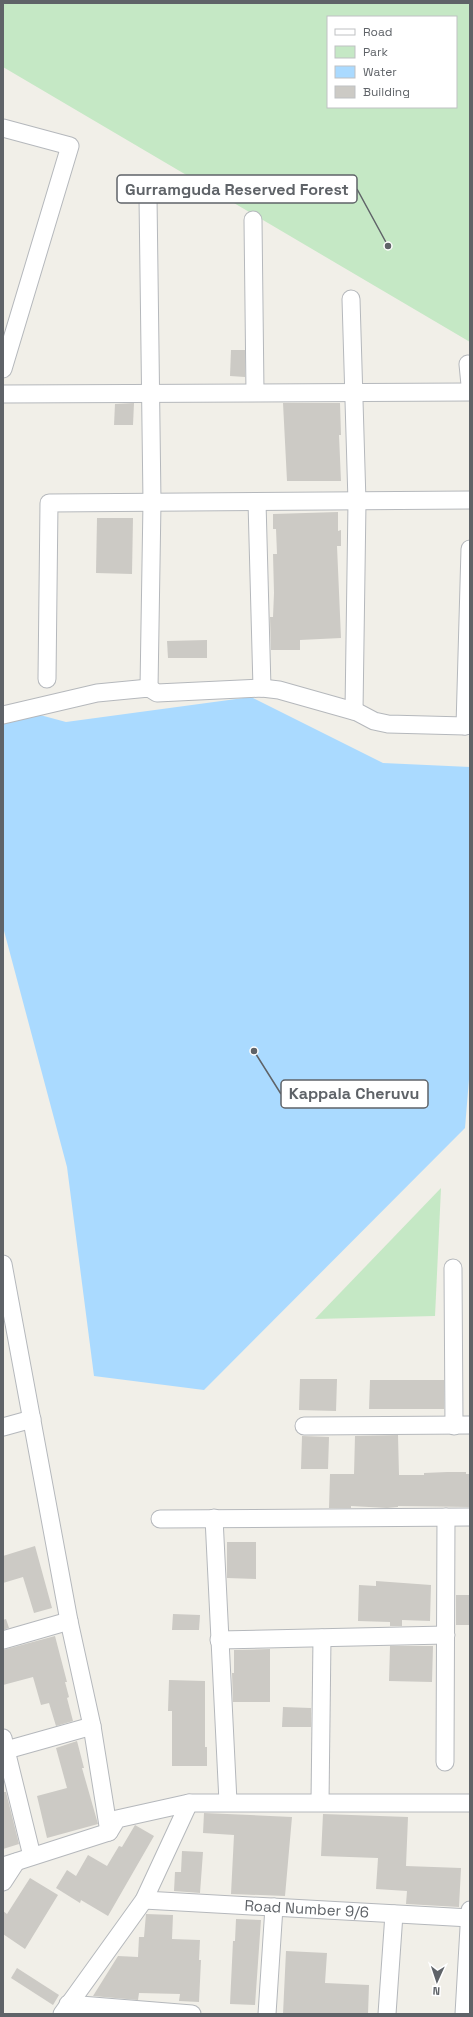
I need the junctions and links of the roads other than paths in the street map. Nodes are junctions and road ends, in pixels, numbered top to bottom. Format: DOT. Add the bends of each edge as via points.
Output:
graph roads {
  1 [pos="3,128"];
  2 [pos="148,197"];
  3 [pos="253,220"];
  4 [pos="351,299"];
  5 [pos="468,364"];
  6 [pos="3,369"];
  7 [pos="470,385"];
  8 [pos="255,392"];
  9 [pos="354,392"];
  10 [pos="470,392"];
  11 [pos="149,393"];
  12 [pos="3,394"];
  13 [pos="470,500"];
  14 [pos="152,502"];
  15 [pos="256,502"];
  16 [pos="357,502"];
  17 [pos="470,549"];
  18 [pos="47,679"];
  19 [pos="149,688"];
  20 [pos="262,688"];
  21 [pos="354,711"];
  22 [pos="3,715"];
  23 [pos="467,725"];
  24 [pos="3,1264"];
  25 [pos="453,1268"];
  26 [pos="32,1419"];
  27 [pos="462,1425"];
  28 [pos="304,1426"];
  29 [pos="3,1427"];
  30 [pos="470,1517"];
  31 [pos="214,1518"];
  32 [pos="446,1518"];
  33 [pos="160,1519"];
  34 [pos="68,1621"];
  35 [pos="446,1635"];
  36 [pos="322,1638"];
  37 [pos="3,1640"];
  38 [pos="219,1640"];
  39 [pos="92,1726"];
  40 [pos="4,1747"];
  41 [pos="446,1762"];
  42 [pos="228,1802"];
  43 [pos="320,1802"];
  44 [pos="189,1803"];
  45 [pos="470,1804"];
  46 [pos="108,1832"];
  47 [pos="17,1861"];
  48 [pos="3,1882"];
  49 [pos="144,1900"];
  50 [pos="274,1907"];
  51 [pos="470,1910"];
  52 [pos="394,1914"];
  53 [pos="470,1918"];
  54 [pos="65,2009"];
  55 [pos="192,2014"];
  56 [pos="267,2014"];
  57 [pos="387,2014"];
  58 [pos="464,2014"];
  1 -- 6 [label="street" via="70,146"];
  2 -- 11 [label="street"];
  3 -- 8 [label="street"];
  4 -- 9 [label="street"];
  5 -- 7 [label="street"];
  8 -- 9 [label="street"];
  8 -- 11 [label="street"];
  9 -- 10 [label="street"];
  9 -- 16 [label="street"];
  11 -- 12 [label="street"];
  11 -- 14 [label="street"];
  13 -- 16 [label="street"];
  14 -- 15 [label="street"];
  14 -- 18 [label="street" via="49,502"];
  14 -- 19 [label="street"];
  15 -- 16 [label="street"];
  15 -- 20 [label="street"];
  16 -- 21 [label="street"];
  17 -- 23 [label="street"];
  19 -- 20 [label="street" via="157,693"];
  19 -- 22 [label="street" via="97,693"];
  20 -- 21 [label="street" via="300,695"];
  21 -- 23 [label="street" via="388,724"];
  24 -- 26 [label="street"];
  25 -- 27 [label="street"];
  26 -- 29 [label="street"];
  26 -- 34 [label="street"];
  27 -- 28 [label="street"];
  30 -- 32 [label="street"];
  31 -- 32 [label="street"];
  31 -- 33 [label="street"];
  31 -- 38 [label="street"];
  32 -- 35 [label="street"];
  34 -- 37 [label="street"];
  34 -- 39 [label="street"];
  35 -- 36 [label="street"];
  35 -- 41 [label="street"];
  36 -- 38 [label="street"];
  36 -- 43 [label="street"];
  38 -- 42 [label="street"];
  39 -- 40 [label="street"];
  39 -- 46 [label="street"];
  40 -- 47 [label="street"];
  42 -- 43 [label="street"];
  42 -- 44 [label="street"];
  43 -- 45 [label="street"];
  44 -- 46 [label="street" via="116,1818"];
  44 -- 49 [label="street"];
  46 -- 47 [label="street"];
  47 -- 48 [label="street"];
  49 -- 50 [label="street, Road Number 9/6"];
  49 -- 54 [label="street"];
  50 -- 52 [label="street, Road Number 9/6"];
  50 -- 56 [label="street"];
  51 -- 53 [label="street"];
  52 -- 53 [label="street, Road Number 9/6"];
  52 -- 57 [label="street"];
  53 -- 58 [label="street"];
  54 -- 55 [label="street"];
}
